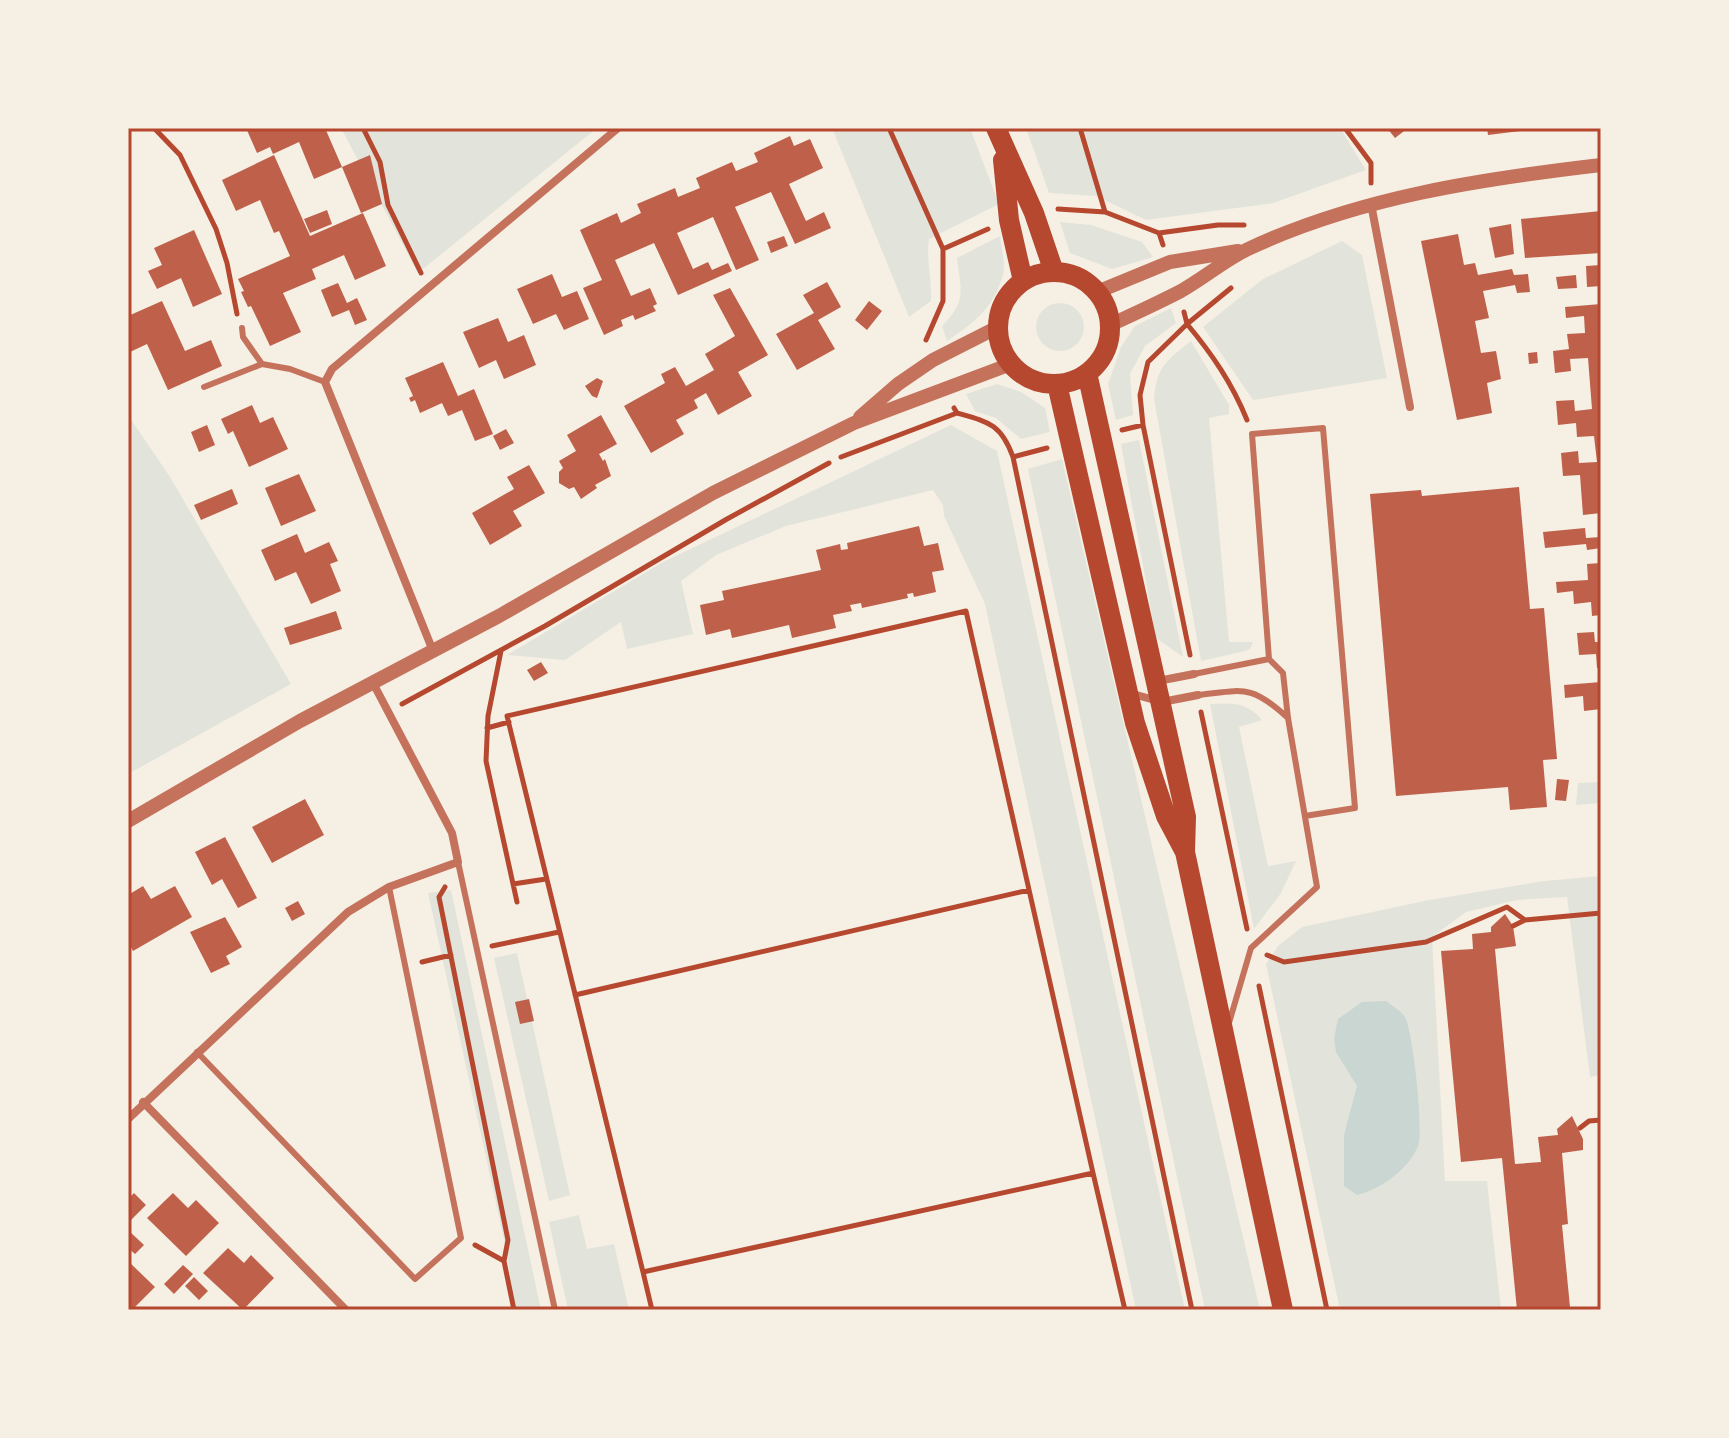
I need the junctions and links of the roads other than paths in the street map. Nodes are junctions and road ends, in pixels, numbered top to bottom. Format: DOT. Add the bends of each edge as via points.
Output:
graph roads {
  1 [pos="618,128"];
  2 [pos="999,136"];
  3 [pos="1601,165"];
  4 [pos="1371,204"];
  5 [pos="1247,250"];
  6 [pos="1054,272"];
  7 [pos="1023,281"];
  8 [pos="1097,292"];
  9 [pos="1110,325"];
  10 [pos="998,327"];
  11 [pos="242,328"];
  12 [pos="262,364"];
  13 [pos="1011,364"];
  14 [pos="1087,373"];
  15 [pos="325,382"];
  16 [pos="1057,384"];
  17 [pos="204,387"];
  18 [pos="1410,407"];
  19 [pos="854,423"];
  20 [pos="433,651"];
  21 [pos="1269,659"];
  22 [pos="1194,674"];
  23 [pos="1158,681"];
  24 [pos="373,683"];
  25 [pos="1128,693"];
  26 [pos="1198,695"];
  27 [pos="1162,702"];
  28 [pos="1288,718"];
  29 [pos="1305,816"];
  30 [pos="128,821"];
  31 [pos="1185,852"];
  32 [pos="458,862"];
  33 [pos="389,887"];
  34 [pos="1224,1038"];
  35 [pos="197,1052"];
  36 [pos="143,1102"];
  37 [pos="128,1119"];
  38 [pos="346,1310"];
  39 [pos="555,1310"];
  40 [pos="1283,1310"];
  1 -- 15 [label="street" via="332,369"];
  2 -- 6 [label="main road"];
  2 -- 7 [label="main road"];
  3 -- 4 [label="street" via="1489,179"];
  4 -- 5 [label="street"];
  4 -- 18 [label="street"];
  5 -- 8 [label="street" via="1170,262"];
  5 -- 9 [label="street"];
  6 -- 7 [label="main road"];
  6 -- 8 [label="main road" via="1078,277"];
  7 -- 10 [label="main road" via="1004,302"];
  8 -- 9 [label="main road"];
  9 -- 14 [label="main road" via="1107,347"];
  10 -- 13 [label="main road"];
  10 -- 19 [label="street" via="933,360"];
  11 -- 12 [label="lane"];
  12 -- 15 [label="lane"];
  12 -- 17 [label="lane"];
  13 -- 16 [label="main road" via="1032,379"];
  13 -- 19 [label="street"];
  14 -- 16 [label="main road"];
  14 -- 23 [label="main road"];
  15 -- 20 [label="street"];
  16 -- 25 [label="main road"];
  19 -- 20 [label="street" via="713,493"];
  20 -- 24 [label="street"];
  21 -- 22 [label="lane"];
  21 -- 28 [label="lane" via="1283,673"];
  21 -- 29 [label="lane" via="1252,434 1323,428 1355,808"];
  22 -- 23 [label="street"];
  23 -- 27 [label="main road"];
  24 -- 30 [label="street"];
  24 -- 32 [label="street" via="452,833"];
  25 -- 27 [label="street"];
  25 -- 31 [label="main road" via="1166,816"];
  26 -- 27 [label="street"];
  26 -- 28 [label="lane" via="1243,690 1267,699"];
  27 -- 31 [label="main road" via="1186,817"];
  28 -- 29 [label="lane"];
  29 -- 34 [label="lane" via="1317,887 1251,948"];
  31 -- 34 [label="main road"];
  32 -- 33 [label="street"];
  32 -- 39 [label="lane"];
  33 -- 35 [label="street" via="348,912"];
  33 -- 35 [label="lane" via="461,1238 415,1279"];
  34 -- 40 [label="main road"];
  35 -- 36 [label="street"];
  36 -- 37 [label="street"];
  36 -- 38 [label="street"];
}
